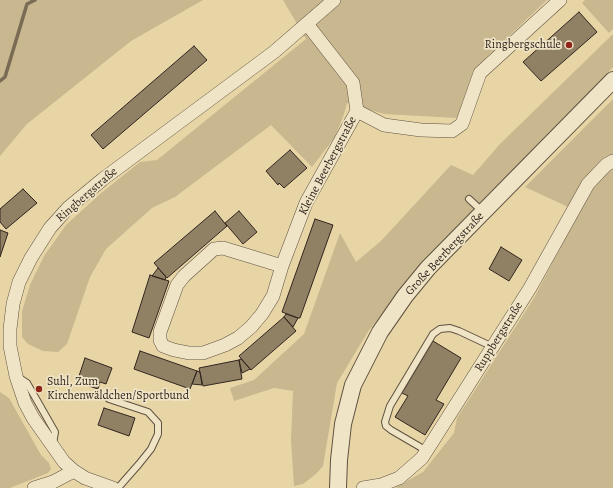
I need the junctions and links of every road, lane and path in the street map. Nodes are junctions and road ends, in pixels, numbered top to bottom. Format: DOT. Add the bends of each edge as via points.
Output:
graph roads {
  1 [pos="334,0"];
  2 [pos="560,0"];
  3 [pos="307,24"];
  4 [pos="613,80"];
  5 [pos="357,111"];
  6 [pos="613,161"];
  7 [pos="469,199"];
  8 [pos="483,212"];
  9 [pos="282,266"];
  10 [pos="493,347"];
  11 [pos="109,399"];
  12 [pos="427,451"];
  13 [pos="74,471"];
  14 [pos="54,485"];
  15 [pos="34,488"];
  16 [pos="113,488"];
  17 [pos="118,488"];
  18 [pos="338,488"];
  19 [pos="363,488"];
  1 -- 3 [label="street, Ringbergstraße"];
  2 -- 5 [label="street" via="480,73 462,124 452,131 421,130 384,124"];
  3 -- 5 [label="street" via="353,83"];
  3 -- 13 [label="street, Ringbergstraße" via="274,52 68,208 50,228 31,258 19,282 13,304 10,346 16,376 33,418 64,462"];
  4 -- 8 [label="street, Große Beerbergstraße"];
  5 -- 9 [label="street, Kleine Beerbergstraße" via="306,203"];
  6 -- 10 [label="street, Ruppbergstraße" via="588,184 530,288"];
  7 -- 8 [label="lane"];
  8 -- 18 [label="street, Große Beerbergstraße" via="428,268 405,296 380,332 364,362 354,385 343,424"];
  9 -- 9 [label="street, Kleine Beerbergstraße" via="223,248 214,249 177,285 160,332 162,346 189,353 203,353 225,346 238,338 262,314 273,296"];
  10 -- 12 [label="street, Ruppbergstraße"];
  10 -- 12 [label="lane" via="450,328 440,329 433,334 390,406 385,422 391,430"];
  11 -- 17 [label="lane" via="148,412 158,423 158,434 150,448"];
  12 -- 19 [label="street, Ruppbergstraße" via="399,478"];
  13 -- 14 [label="street"];
  13 -- 16 [label="street, Ringbergstraße"];
  14 -- 15 [label="street"];
}
